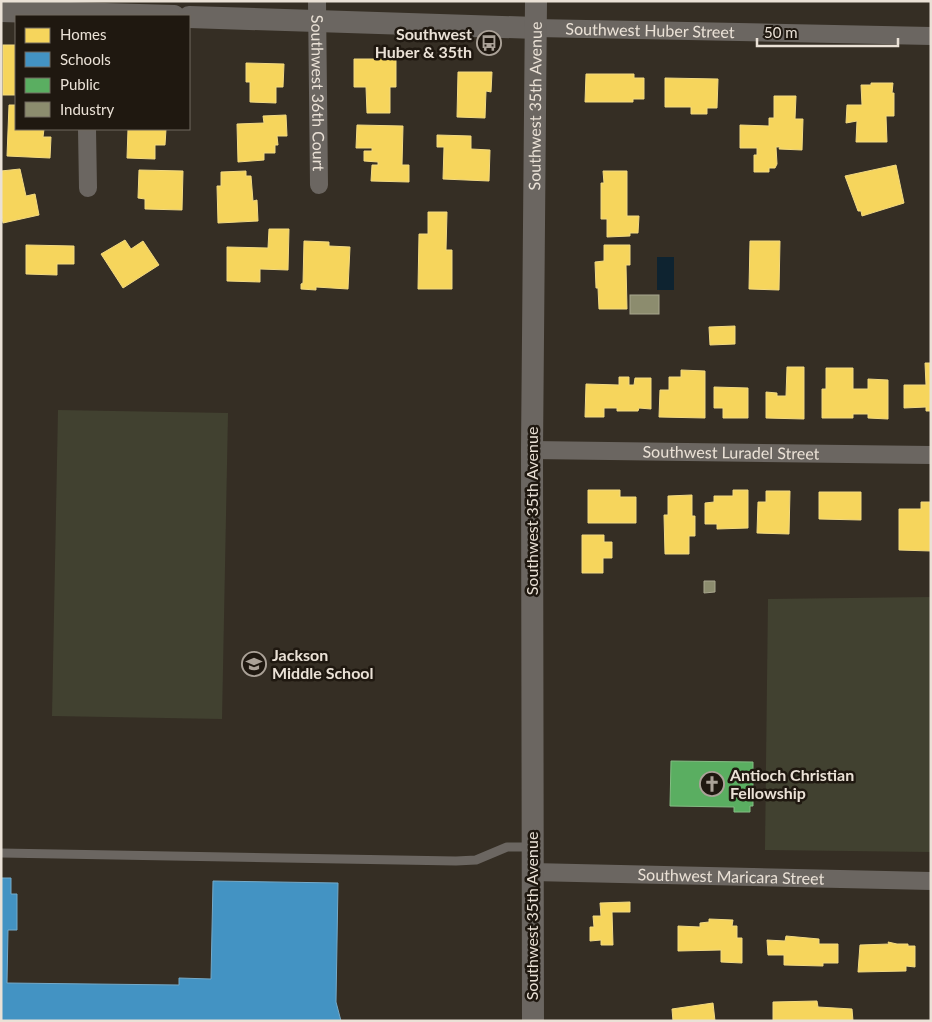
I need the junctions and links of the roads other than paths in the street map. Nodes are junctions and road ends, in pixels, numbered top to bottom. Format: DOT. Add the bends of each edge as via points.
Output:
graph roads {
  1 [pos="536,1"];
  2 [pos="1,11"];
  3 [pos="317,11"];
  4 [pos="85,15"];
  5 [pos="190,17"];
  6 [pos="536,28"];
  7 [pos="931,36"];
  8 [pos="87,130"];
  9 [pos="319,185"];
  10 [pos="88,188"];
  11 [pos="532,450"];
  12 [pos="931,455"];
  13 [pos="532,847"];
  14 [pos="1,853"];
  15 [pos="532,872"];
  16 [pos="931,881"];
  17 [pos="533,1021"];
  1 -- 6 [label="street, Southwest 35th Avenue"];
  2 -- 4 [label="street"];
  3 -- 5 [label="street, Southwest Huber Street"];
  3 -- 6 [label="street, Southwest Huber Street"];
  3 -- 9 [label="street, Southwest 36th Court"];
  6 -- 7 [label="street, Southwest Huber Street"];
  6 -- 11 [label="street, Southwest 35th Avenue"];
  8 -- 10 [label="street"];
  11 -- 12 [label="street, Southwest Luradel Street"];
  11 -- 13 [label="street, Southwest 35th Avenue"];
  13 -- 14 [label="lane" via="507,847 476,860 456,861"];
  13 -- 15 [label="street, Southwest 35th Avenue"];
  15 -- 16 [label="street, Southwest Maricara Street"];
  15 -- 17 [label="street, Southwest 35th Avenue"];
}
